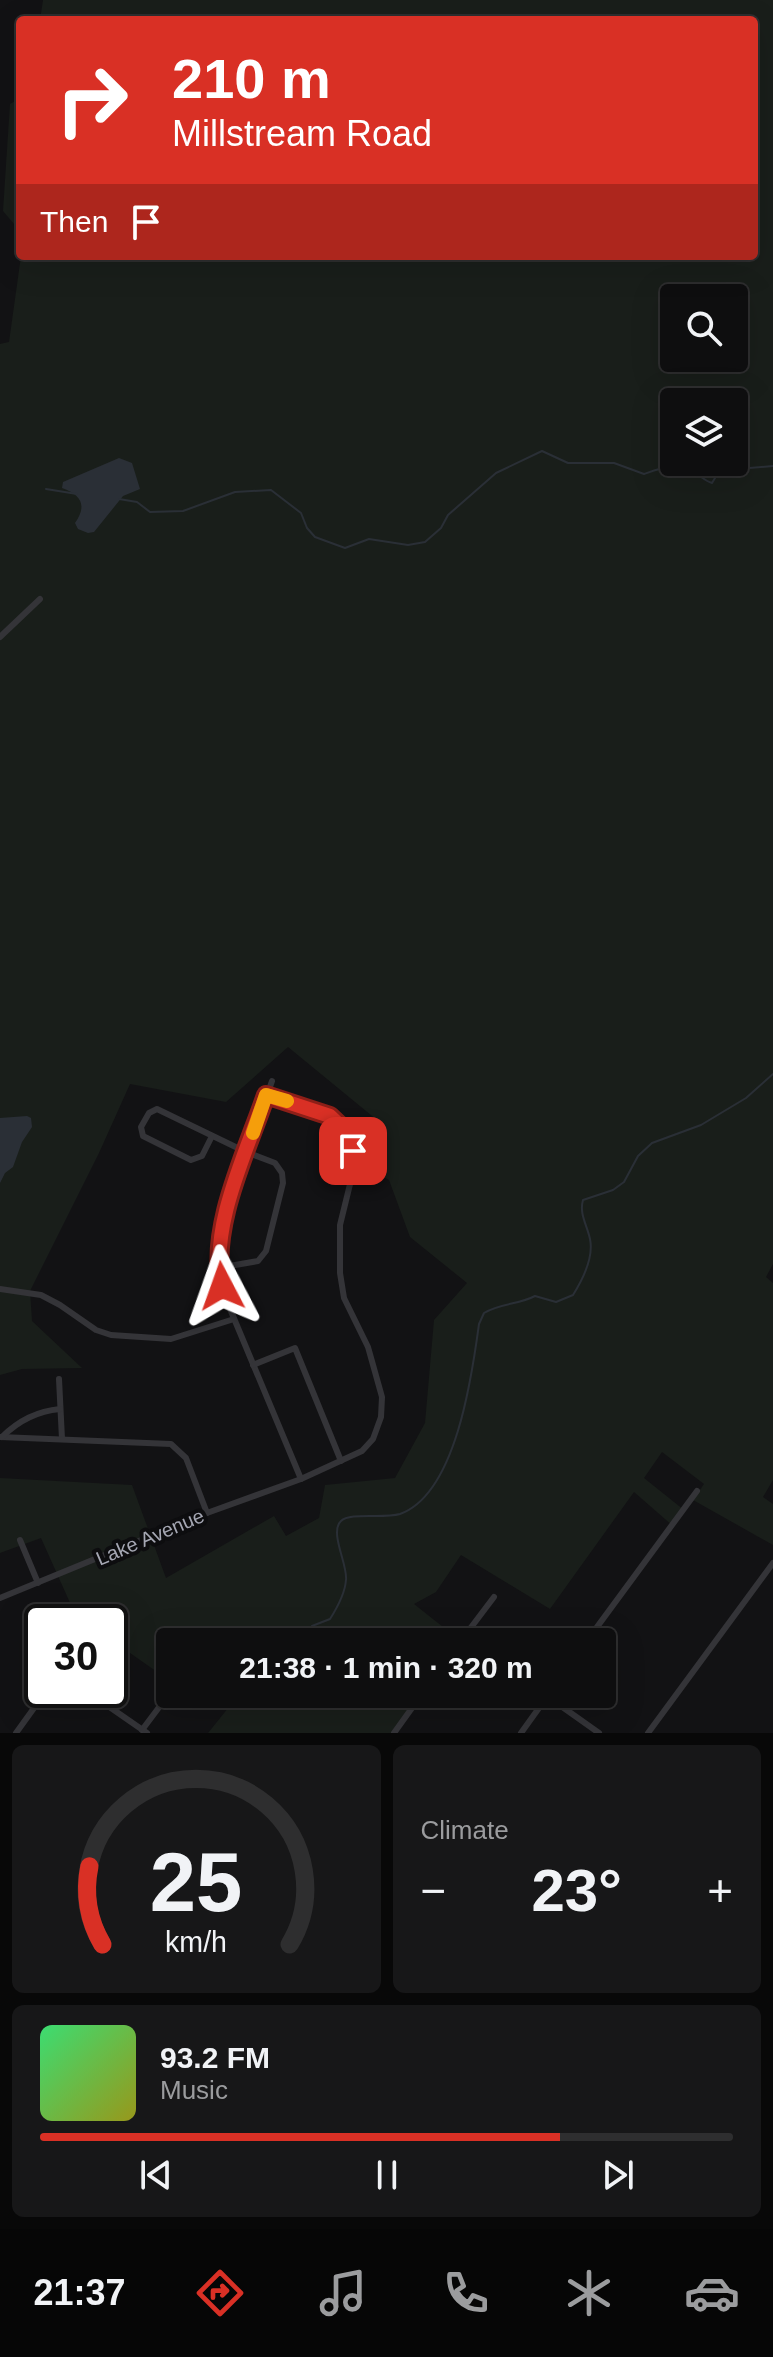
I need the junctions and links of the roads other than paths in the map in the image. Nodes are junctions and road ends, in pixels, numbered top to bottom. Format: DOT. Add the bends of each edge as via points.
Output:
graph roads {
  1 [pos="40,599"];
  2 [pos="0,637"];
  3 [pos="272,1081"];
  4 [pos="266,1095"];
  5 [pos="212,1136"];
  6 [pos="246,1152"];
  7 [pos="218,1268"];
  8 [pos="0,1289"];
  9 [pos="234,1319"];
  10 [pos="253,1365"];
  11 [pos="59,1379"];
  12 [pos="60,1409"];
  13 [pos="1,1437"];
  14 [pos="62,1439"];
  15 [pos="341,1461"];
  16 [pos="301,1479"];
  17 [pos="697,1491"];
  18 [pos="207,1513"];
  19 [pos="20,1540"];
  20 [pos="773,1563"];
  21 [pos="38,1583"];
  22 [pos="494,1597"];
  23 [pos="0,1598"];
  24 [pos="471,1628"];
  25 [pos="596,1628"];
  26 [pos="34,1708"];
  27 [pos="110,1708"];
  28 [pos="159,1708"];
  29 [pos="412,1708"];
  30 [pos="538,1708"];
  31 [pos="565,1708"];
  32 [pos="143,1732"];
  33 [pos="16,1733"];
  34 [pos="394,1733"];
  35 [pos="521,1733"];
  36 [pos="599,1733"];
  37 [pos="648,1733"];
  1 -- 2 [label="street"];
  3 -- 4 [label="street"];
  4 -- 6 [label="street"];
  4 -- 15 [label="street, Lake Avenue" via="330,1116 348,1133 353,1151 340,1225 340,1273 344,1298 368,1347 382,1397 373,1439"];
  5 -- 5 [label="street" via="157,1109 141,1127 143,1136 191,1160 202,1156"];
  5 -- 6 [label="street"];
  6 -- 7 [label="street" via="221,1228"];
  6 -- 7 [label="street" via="275,1163 282,1173 275,1217 258,1261"];
  7 -- 9 [label="street"];
  8 -- 9 [label="street" via="41,1295 111,1335 171,1339"];
  9 -- 10 [label="street"];
  10 -- 15 [label="street" via="295,1348"];
  10 -- 16 [label="street"];
  11 -- 12 [label="street"];
  12 -- 13 [label="street" via="43,1411"];
  12 -- 14 [label="street"];
  13 -- 14 [label="street"];
  14 -- 18 [label="street" via="171,1444 186,1458"];
  15 -- 16 [label="street, Lake Avenue"];
  16 -- 18 [label="street, Lake Avenue"];
  17 -- 25 [label="street"];
  18 -- 21 [label="street, Lake Avenue"];
  19 -- 21 [label="street"];
  20 -- 37 [label="street"];
  21 -- 23 [label="street, Lake Avenue"];
  22 -- 24 [label="street"];
  26 -- 33 [label="street"];
  27 -- 32 [label="street"];
  28 -- 32 [label="street"];
  29 -- 34 [label="street"];
  30 -- 35 [label="street"];
  31 -- 36 [label="street"];
}
